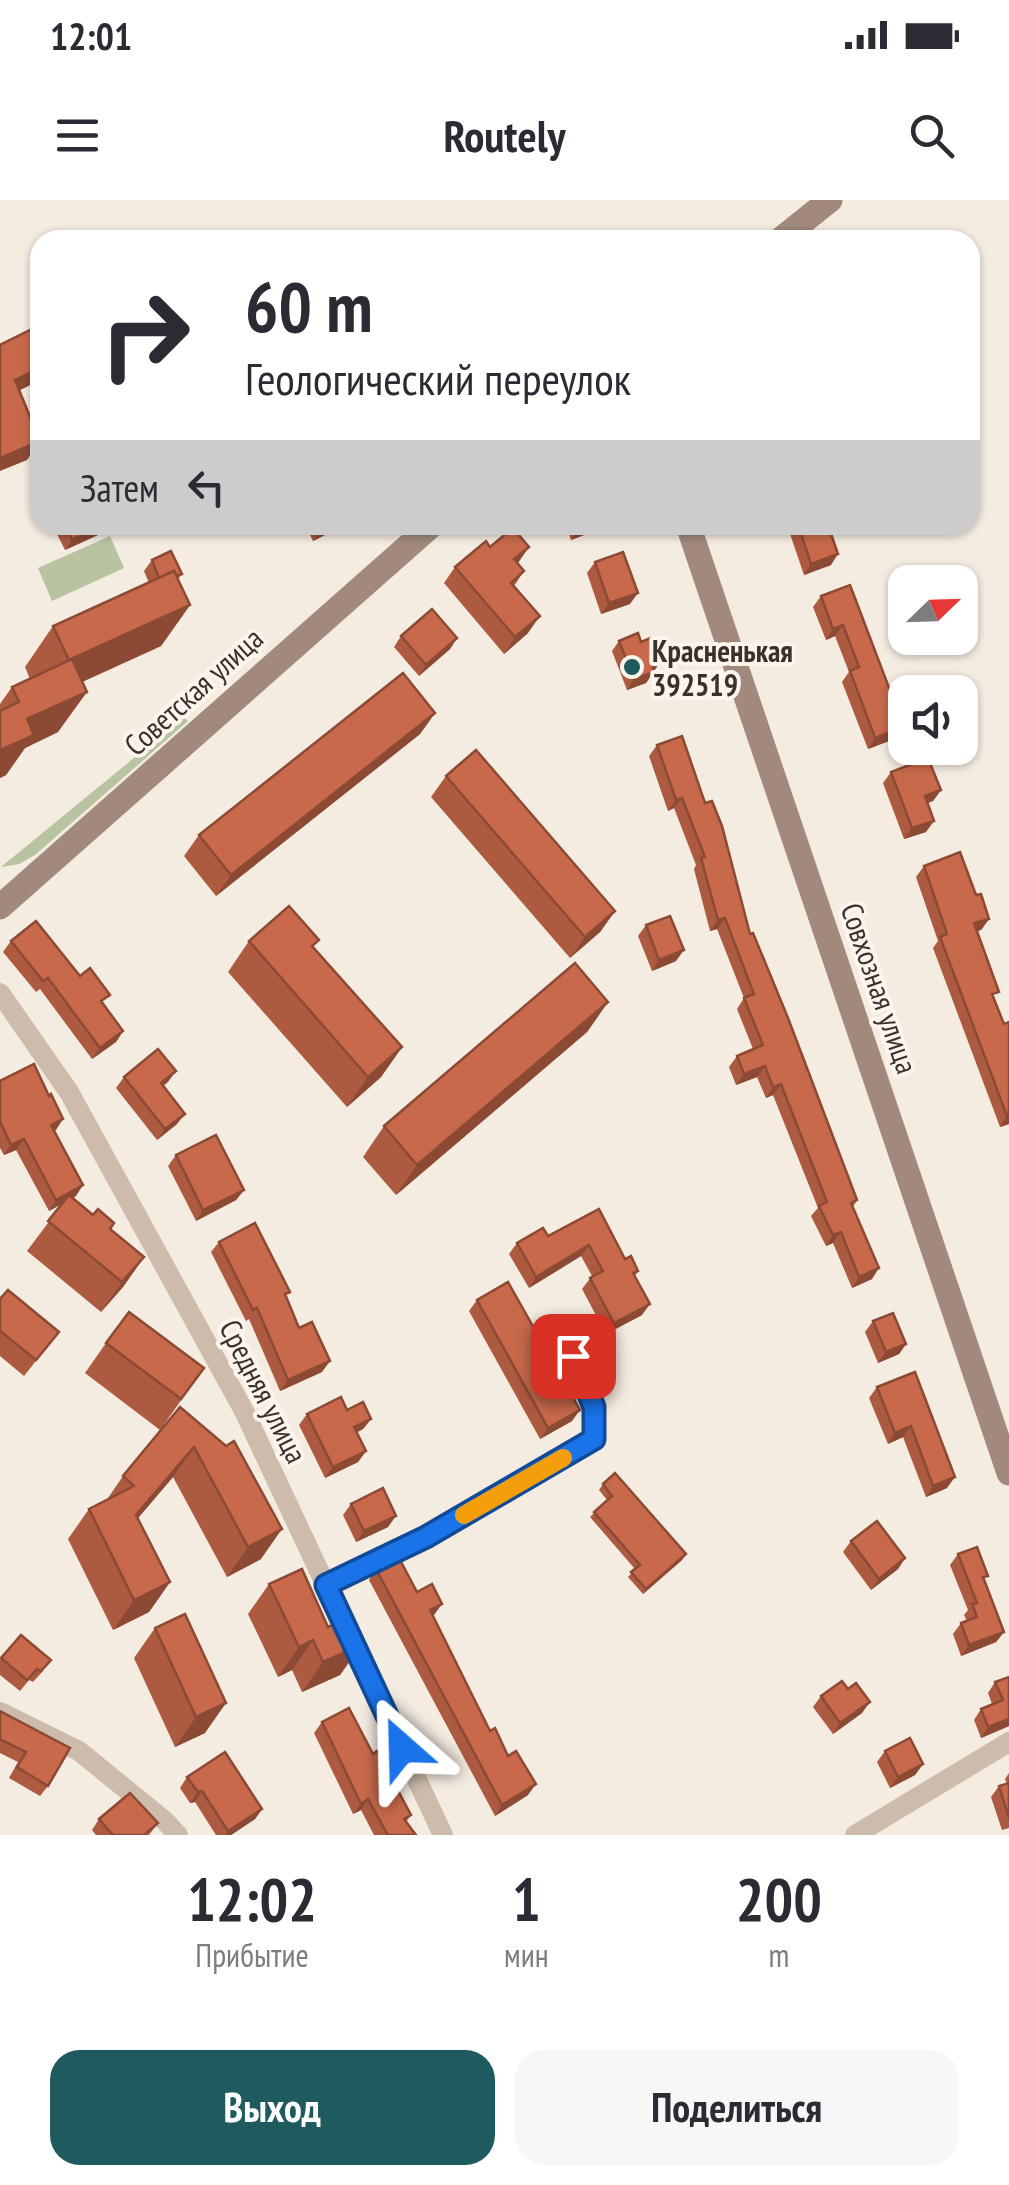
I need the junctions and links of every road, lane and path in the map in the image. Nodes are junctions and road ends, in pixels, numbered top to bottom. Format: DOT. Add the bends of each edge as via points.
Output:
graph roads {
  1 [pos="830,200"];
  2 [pos="792,230"];
  3 [pos="421,535"];
  4 [pos="691,535"];
  5 [pos="0,907"];
  6 [pos="0,993"];
  7 [pos="573,1356"];
  8 [pos="1009,1472"];
  9 [pos="326,1585"];
  10 [pos="0,1712"];
  11 [pos="1009,1742"];
  12 [pos="178,1835"];
  13 [pos="443,1835"];
  14 [pos="855,1835"];
  1 -- 2 [label="street"];
  3 -- 5 [label="street, Советская улица"];
  4 -- 8 [label="street, Совхозная улица"];
  6 -- 9 [label="street, Средняя улица" via="69,1092 244,1411"];
  7 -- 9 [label="street" via="594,1407 594,1439 426,1537"];
  9 -- 13 [label="street, Средняя улица"];
  10 -- 12 [label="street" via="79,1751"];
  11 -- 14 [label="street"];
}
